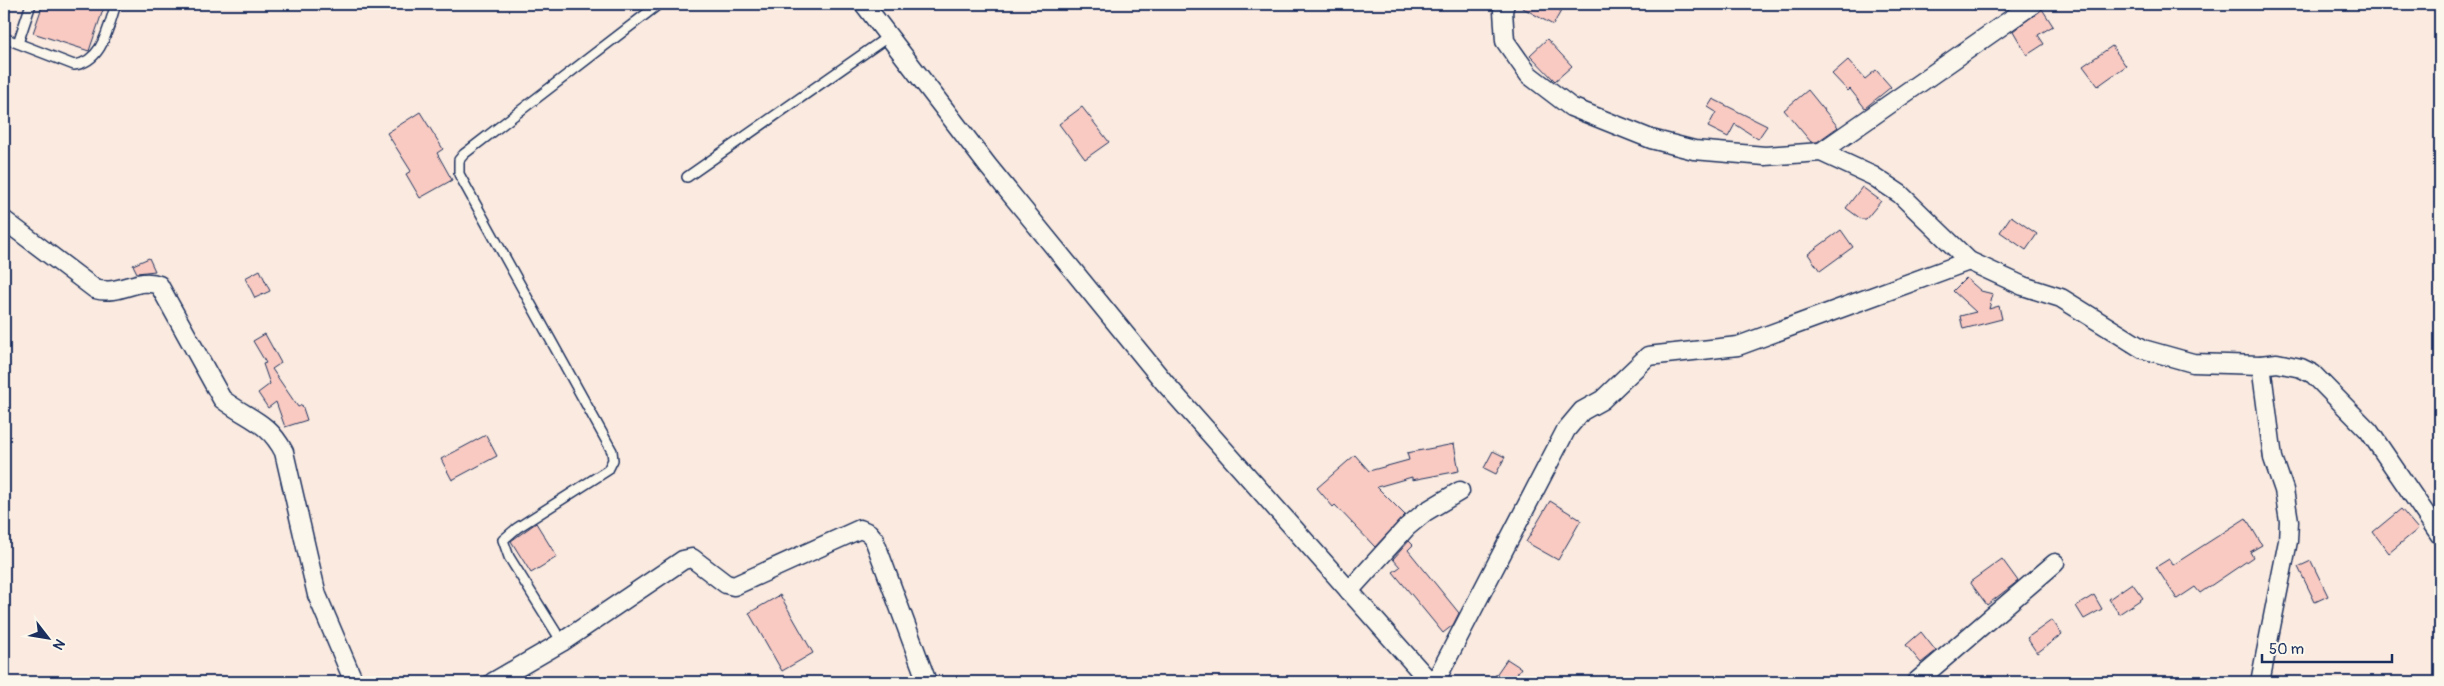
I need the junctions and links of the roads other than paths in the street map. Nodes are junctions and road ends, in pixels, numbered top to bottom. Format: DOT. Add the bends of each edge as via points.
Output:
graph roads {
  1 [pos="31,4"];
  2 [pos="116,4"];
  3 [pos="659,4"];
  4 [pos="864,4"];
  5 [pos="1506,4"];
  6 [pos="2033,4"];
  7 [pos="889,36"];
  8 [pos="4,38"];
  9 [pos="18,44"];
  10 [pos="1821,152"];
  11 [pos="687,177"];
  12 [pos="4,220"];
  13 [pos="1970,261"];
  14 [pos="2261,365"];
  15 [pos="1460,491"];
  16 [pos="2440,535"];
  17 [pos="2055,563"];
  18 [pos="1349,591"];
  19 [pos="562,642"];
  20 [pos="354,682"];
  21 [pos="493,682"];
  22 [pos="927,682"];
  23 [pos="1430,682"];
  24 [pos="1435,682"];
  25 [pos="1916,682"];
  26 [pos="2260,682"];
  1 -- 9 [label="lane"];
  2 -- 9 [label="lane" via="102,45 85,64 74,65"];
  3 -- 19 [label="lane" via="459,160 459,174 612,451 613,460 608,470 516,528 503,540 509,557"];
  4 -- 7 [label="street"];
  5 -- 10 [label="street" via="1503,11 1505,41 1529,75 1571,107 1651,139 1694,150 1765,156"];
  6 -- 10 [label="street"];
  7 -- 11 [label="lane"];
  7 -- 18 [label="street" via="988,166 1164,382"];
  8 -- 9 [label="lane"];
  10 -- 13 [label="street" via="1873,176 1900,194"];
  12 -- 20 [label="street" via="95,289 116,291 150,281 160,286 222,400 266,426 277,438 284,452 317,594"];
  13 -- 14 [label="street" via="2022,286 2060,298 2143,349 2193,364"];
  13 -- 24 [label="street" via="1738,346 1648,356 1602,400 1582,411 1566,430"];
  14 -- 16 [label="street" via="2278,363 2313,374 2369,431"];
  14 -- 26 [label="street" via="2272,458 2284,490 2289,521 2288,541"];
  15 -- 18 [label="street" via="1407,527"];
  17 -- 25 [label="street"];
  18 -- 23 [label="street"];
  19 -- 21 [label="street"];
  19 -- 22 [label="street" via="682,560 692,558 726,584 734,586 860,529 874,540"];
}
